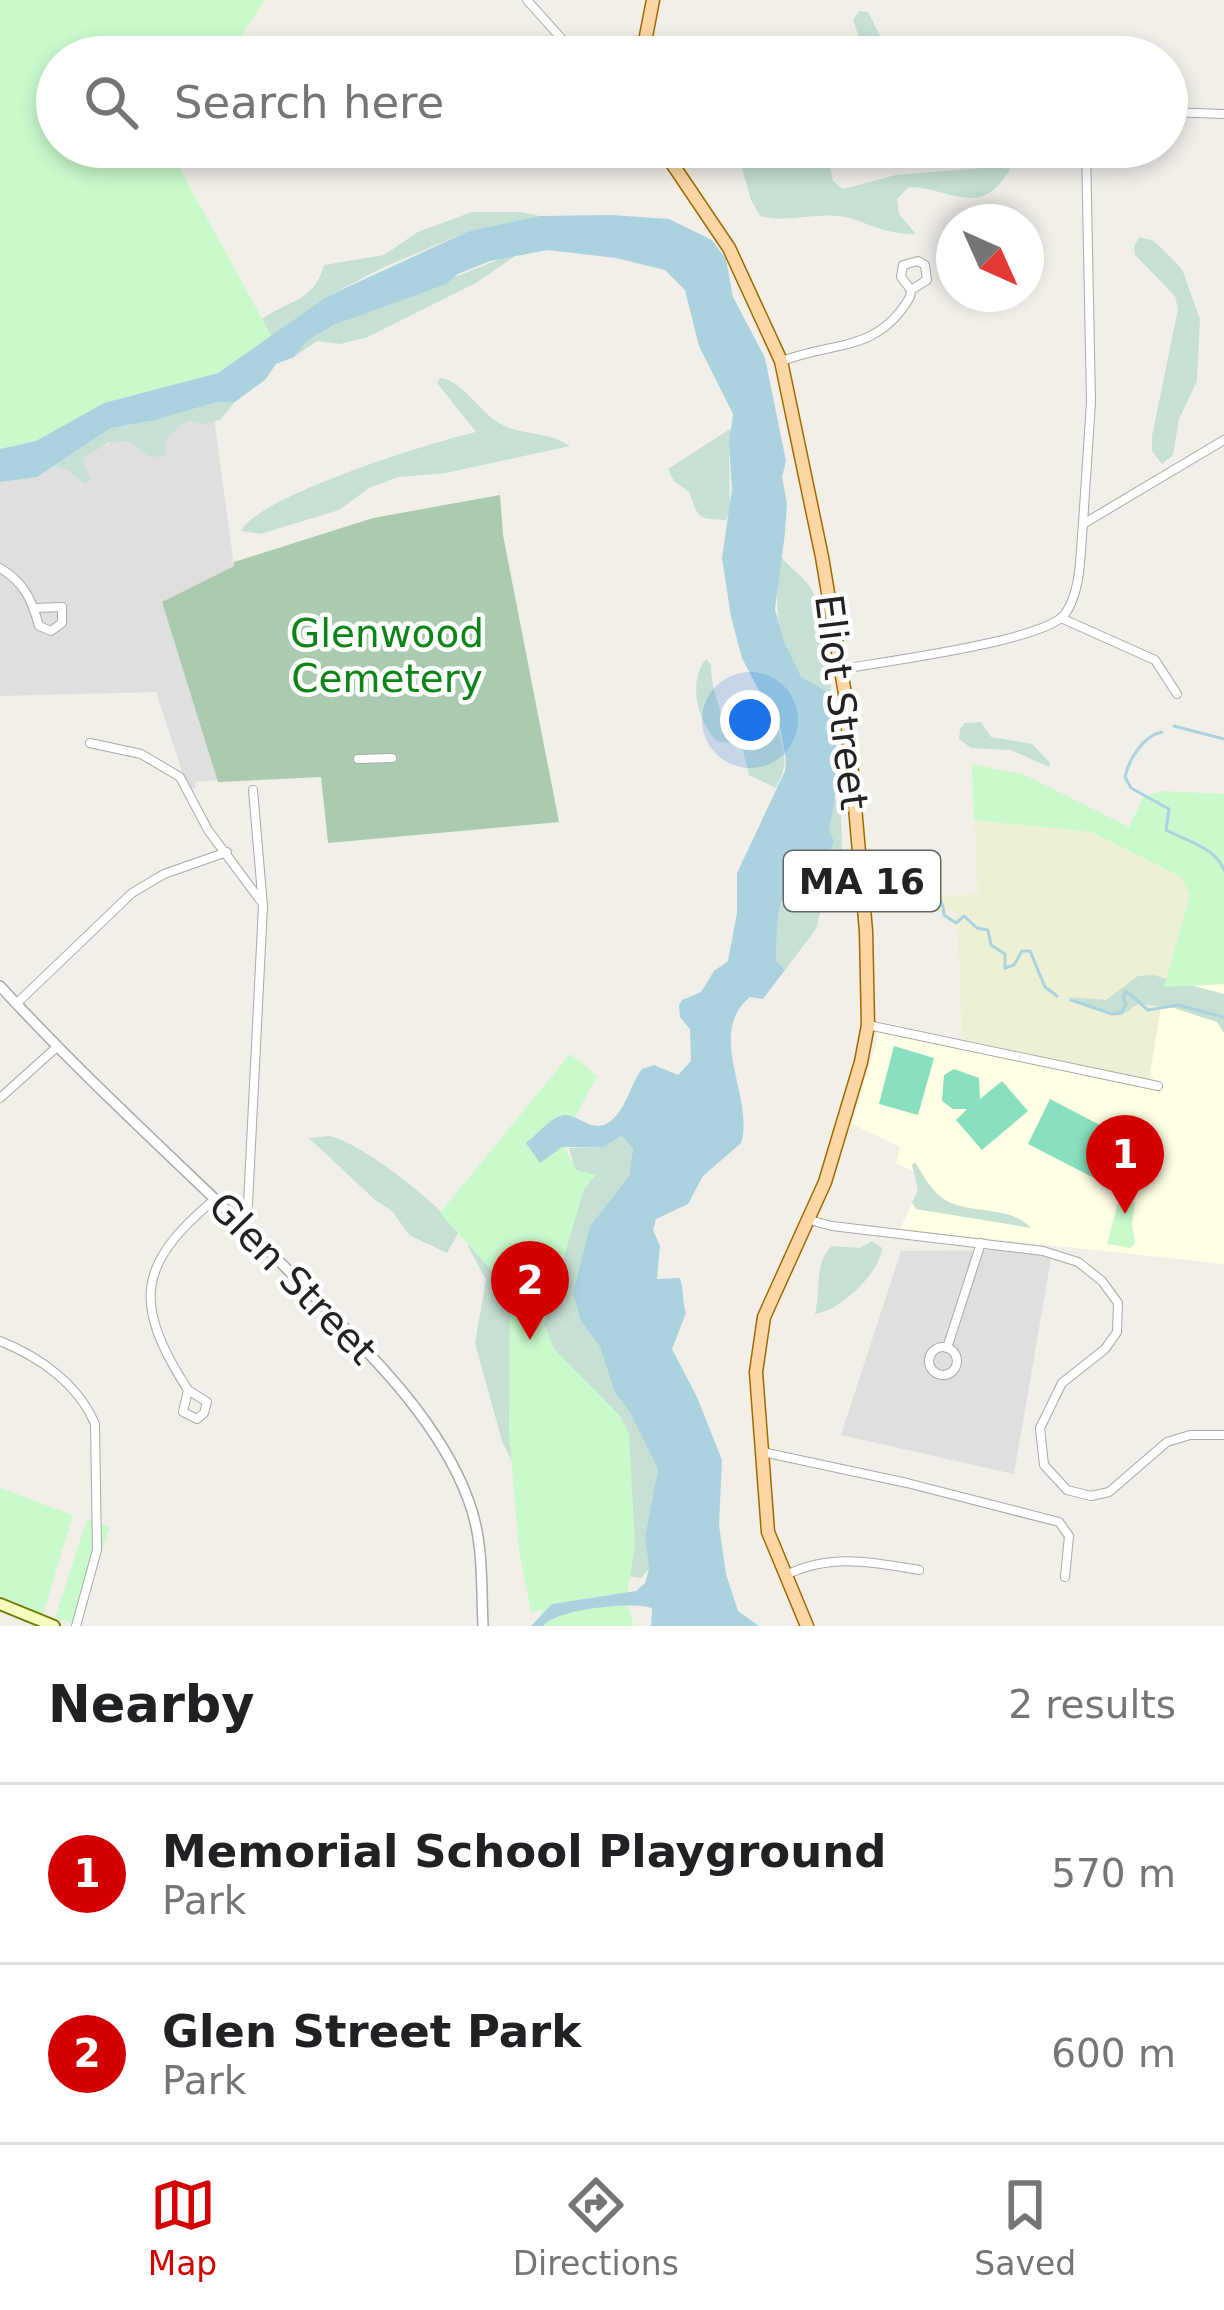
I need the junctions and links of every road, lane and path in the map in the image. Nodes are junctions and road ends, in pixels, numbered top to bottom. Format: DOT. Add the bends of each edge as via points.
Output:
graph roads {
  1 [pos="527,0"];
  2 [pos="653,0"];
  3 [pos="559,36"];
  4 [pos="646,36"];
  5 [pos="1188,113"];
  6 [pos="1224,114"];
  7 [pos="675,168"];
  8 [pos="1086,168"];
  9 [pos="911,290"];
  10 [pos="781,361"];
  11 [pos="1224,440"];
  12 [pos="1083,524"];
  13 [pos="0,568"];
  14 [pos="35,608"];
  15 [pos="1061,618"];
  16 [pos="842,669"];
  17 [pos="1177,694"];
  18 [pos="90,743"];
  19 [pos="392,758"];
  20 [pos="358,759"];
  21 [pos="253,790"];
  22 [pos="227,852"];
  23 [pos="263,906"];
  24 [pos="0,986"];
  25 [pos="16,1004"];
  26 [pos="868,1025"];
  27 [pos="59,1046"];
  28 [pos="1157,1086"];
  29 [pos="0,1098"];
  30 [pos="216,1198"];
  31 [pos="809,1220"];
  32 [pos="244,1225"];
  33 [pos="981,1244"];
  34 [pos="0,1341"];
  35 [pos="947,1348"];
  36 [pos="188,1390"];
  37 [pos="1224,1435"];
  38 [pos="760,1452"];
  39 [pos="919,1570"];
  40 [pos="783,1576"];
  41 [pos="1065,1577"];
  42 [pos="0,1604"];
  43 [pos="54,1626"];
  44 [pos="76,1626"];
  45 [pos="483,1626"];
  46 [pos="807,1626"];
  1 -- 3 [label="street"];
  2 -- 4 [label="main road"];
  5 -- 6 [label="street"];
  7 -- 10 [label="main road, Eliot Street / MA 16" via="729,248"];
  8 -- 12 [label="street"];
  9 -- 10 [label="street" via="900,314 871,339"];
  10 -- 16 [label="main road, Eliot Street / MA 16"];
  11 -- 12 [label="street"];
  12 -- 15 [label="street" via="1078,577"];
  13 -- 14 [label="street"];
  15 -- 16 [label="street" via="1022,635"];
  15 -- 17 [label="street" via="1155,660"];
  16 -- 26 [label="main road, Eliot Street / MA 16"];
  18 -- 22 [label="street" via="141,754 180,777"];
  19 -- 20 [label="street"];
  21 -- 23 [label="street"];
  22 -- 23 [label="street"];
  22 -- 25 [label="street" via="132,893"];
  23 -- 32 [label="street"];
  24 -- 25 [label="street, Glen Street"];
  25 -- 27 [label="street, Glen Street"];
  26 -- 28 [label="street"];
  26 -- 31 [label="main road, Eliot Street / MA 16"];
  27 -- 29 [label="street"];
  27 -- 30 [label="street, Glen Street"];
  30 -- 32 [label="street, Glen Street"];
  30 -- 36 [label="street" via="160,1255 152,1292 154,1326"];
  31 -- 33 [label="street"];
  31 -- 38 [label="main road, Eliot Street / MA 16" via="761,1328"];
  32 -- 45 [label="street, Glen Street" via="383,1372 453,1464 478,1528"];
  33 -- 35 [label="street"];
  33 -- 37 [label="street" via="1070,1258 1118,1304 1114,1338 1062,1382 1042,1421 1041,1458 1060,1486 1082,1495 1109,1492 1167,1442"];
  34 -- 44 [label="street" via="59,1375 95,1424 97,1550"];
  38 -- 40 [label="main road, Eliot Street / MA 16"];
  38 -- 41 [label="street" via="1052,1520 1069,1536"];
  39 -- 40 [label="street" via="842,1559"];
  40 -- 46 [label="main road, Eliot Street / MA 16"];
  42 -- 43 [label="main road"];
}
